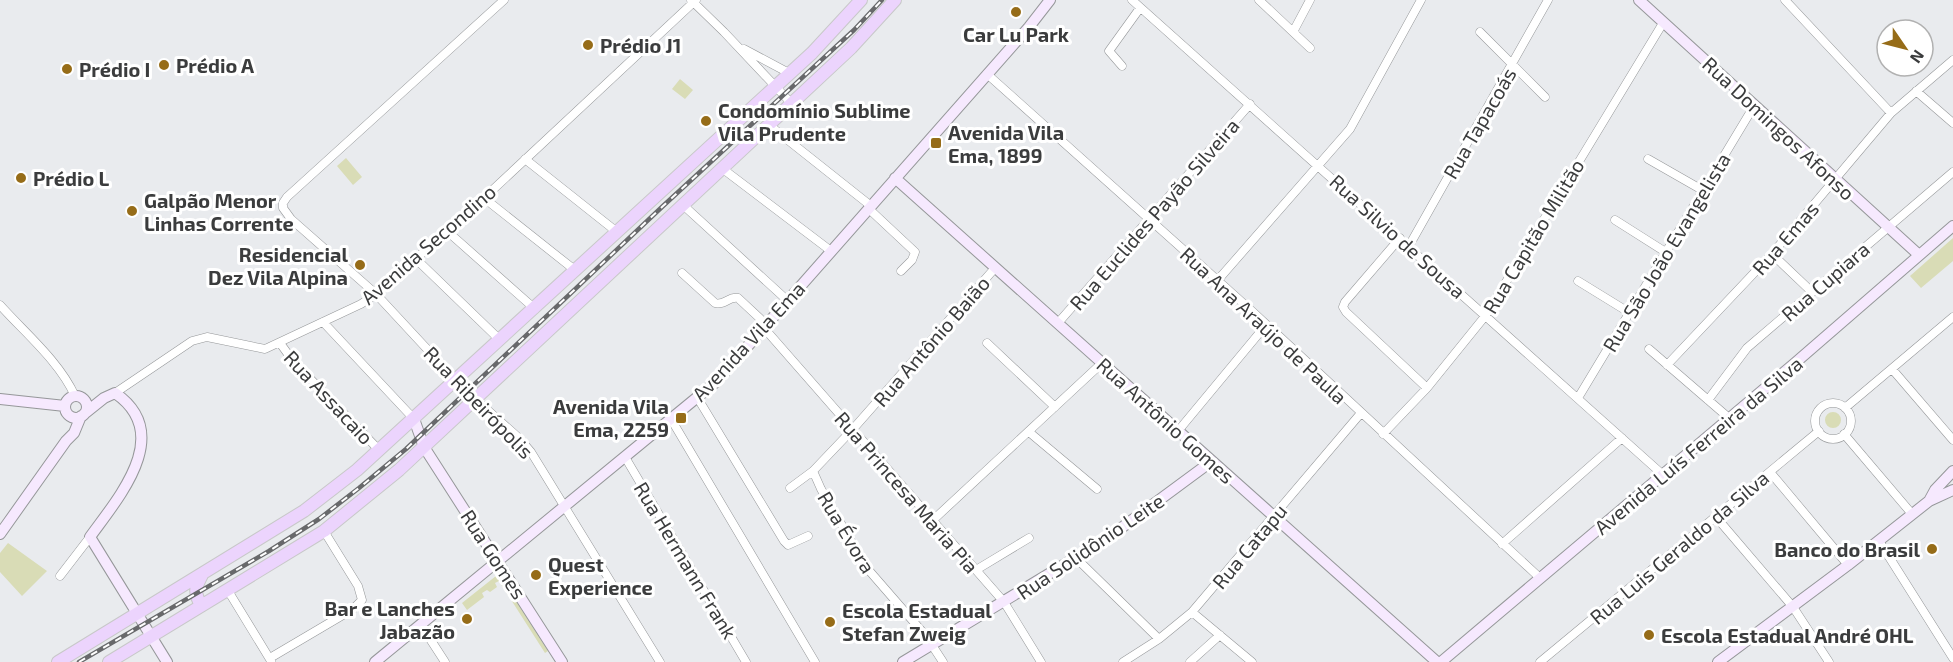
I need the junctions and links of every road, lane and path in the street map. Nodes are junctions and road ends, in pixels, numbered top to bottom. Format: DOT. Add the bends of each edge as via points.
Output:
graph roads {
  1 [pos="504,0"];
  2 [pos="861,0"];
  3 [pos="895,0"];
  4 [pos="1050,0"];
  5 [pos="1132,0"];
  6 [pos="1259,0"];
  7 [pos="1310,0"];
  8 [pos="1420,0"];
  9 [pos="1548,0"];
  10 [pos="1639,0"];
  11 [pos="1785,0"];
  12 [pos="694,1"];
  13 [pos="1140,8"];
  14 [pos="1663,23"];
  15 [pos="1293,32"];
  16 [pos="1480,32"];
  17 [pos="737,45"];
  18 [pos="1310,48"];
  19 [pos="1953,60"];
  20 [pos="1512,65"];
  21 [pos="1122,66"];
  22 [pos="789,73"];
  23 [pos="987,74"];
  24 [pos="775,86"];
  25 [pos="1916,91"];
  26 [pos="1545,97"];
  27 [pos="792,104"];
  28 [pos="1250,104"];
  29 [pos="1754,106"];
  30 [pos="1891,112"];
  31 [pos="1953,123"];
  32 [pos="769,125"];
  33 [pos="525,159"];
  34 [pos="1648,159"];
  35 [pos="1318,166"];
  36 [pos="723,169"];
  37 [pos="1953,172"];
  38 [pos="895,178"];
  39 [pos="1835,180"];
  40 [pos="1704,191"];
  41 [pos="484,198"];
  42 [pos="683,205"];
  43 [pos="870,207"];
  44 [pos="1149,220"];
  45 [pos="1615,220"];
  46 [pos="1953,226"];
  47 [pos="1887,227"];
  48 [pos="447,231"];
  49 [pos="617,232"];
  50 [pos="1400,238"];
  51 [pos="1409,246"];
  52 [pos="831,251"];
  53 [pos="1666,253"];
  54 [pos="1772,254"];
  55 [pos="1919,255"];
  56 [pos="416,259"];
  57 [pos="995,268"];
  58 [pos="576,271"];
  59 [pos="901,271"];
  60 [pos="682,273"];
  61 [pos="1218,281"];
  62 [pos="1578,281"];
  63 [pos="1812,292"];
  64 [pos="376,294"];
  65 [pos="788,301"];
  66 [pos="0,304"];
  67 [pos="535,309"];
  68 [pos="1630,313"];
  69 [pos="1486,315"];
  70 [pos="1953,317"];
  71 [pos="324,322"];
  72 [pos="1058,323"];
  73 [pos="1266,325"];
  74 [pos="765,327"];
  75 [pos="500,340"];
  76 [pos="280,342"];
  77 [pos="987,344"];
  78 [pos="1649,349"];
  79 [pos="1102,363"];
  80 [pos="1667,365"];
  81 [pos="1892,369"];
  82 [pos="456,380"];
  83 [pos="1427,388"];
  84 [pos="115,393"];
  85 [pos="78,397"];
  86 [pos="697,397"];
  87 [pos="104,398"];
  88 [pos="1578,398"];
  89 [pos="0,399"];
  90 [pos="475,399"];
  91 [pos="1708,400"];
  92 [pos="1056,407"];
  93 [pos="1845,408"];
  94 [pos="66,409"];
  95 [pos="1361,413"];
  96 [pos="83,415"];
  97 [pos="1729,418"];
  98 [pos="414,419"];
  99 [pos="671,419"];
  100 [pos="853,429"];
  101 [pos="1178,431"];
  102 [pos="1819,431"];
  103 [pos="1029,432"];
  104 [pos="1383,434"];
  105 [pos="1844,435"];
  106 [pos="1622,438"];
  107 [pos="66,441"];
  108 [pos="1953,441"];
  109 [pos="424,447"];
  110 [pos="378,450"];
  111 [pos="625,457"];
  112 [pos="1212,461"];
  113 [pos="813,471"];
  114 [pos="1953,471"];
  115 [pos="1770,472"];
  116 [pos="1662,474"];
  117 [pos="790,488"];
  118 [pos="1096,489"];
  119 [pos="1953,490"];
  120 [pos="1929,501"];
  121 [pos="566,506"];
  122 [pos="1912,514"];
  123 [pos="1274,517"];
  124 [pos="1716,517"];
  125 [pos="932,521"];
  126 [pos="324,531"];
  127 [pos="0,534"];
  128 [pos="808,536"];
  129 [pos="90,537"];
  130 [pos="1029,538"];
  131 [pos="1879,541"];
  132 [pos="1502,544"];
  133 [pos="1076,558"];
  134 [pos="498,562"];
  135 [pos="1848,565"];
  136 [pos="976,570"];
  137 [pos="203,572"];
  138 [pos="60,576"];
  139 [pos="1540,578"];
  140 [pos="227,589"];
  141 [pos="1004,602"];
  142 [pos="201,605"];
  143 [pos="1793,607"];
  144 [pos="1192,612"];
  145 [pos="138,614"];
  146 [pos="421,625"];
  147 [pos="1220,635"];
  148 [pos="151,636"];
  149 [pos="1159,639"];
  150 [pos="933,644"];
  151 [pos="1953,658"];
  152 [pos="271,660"];
  153 [pos="112,661"];
  154 [pos="58,662"];
  155 [pos="167,662"];
  156 [pos="375,662"];
  157 [pos="445,662"];
  158 [pos="562,662"];
  159 [pos="660,662"];
  160 [pos="746,662"];
  161 [pos="815,662"];
  162 [pos="903,662"];
  163 [pos="943,662"];
  164 [pos="1041,662"];
  165 [pos="1123,662"];
  166 [pos="1190,662"];
  167 [pos="1252,662"];
  168 [pos="1439,662"];
  169 [pos="1540,662"];
  170 [pos="1718,662"];
  171 [pos="1829,662"];
  1 -- 64 [label="street, Rua Ribeirópolis" via="283,202 291,219"];
  2 -- 22 [label="main road"];
  3 -- 27 [label="main road"];
  4 -- 23 [label="main road, Avenida Vila Ema"];
  5 -- 13 [label="street, Rua Silvio de Sousa"];
  6 -- 15 [label="street"];
  7 -- 15 [label="street"];
  8 -- 35 [label="street" via="1360,115"];
  9 -- 20 [label="street, Rua Tapacoás"];
  10 -- 14 [label="main road, Rua Domingos Afonso"];
  11 -- 30 [label="street"];
  12 -- 17 [label="street"];
  12 -- 33 [label="street, Avenida Secondino"];
  13 -- 21 [label="street" via="1109,51"];
  13 -- 28 [label="street, Rua Silvio de Sousa"];
  14 -- 29 [label="main road, Rua Domingos Afonso"];
  14 -- 69 [label="street, Rua Capitão Militão"];
  15 -- 18 [label="street"];
  16 -- 20 [label="street"];
  17 -- 22 [label="street"];
  17 -- 24 [label="street"];
  19 -- 25 [label="street, Rua Emas"];
  20 -- 26 [label="street"];
  20 -- 51 [label="street, Rua Tapacoás"];
  22 -- 24 [label="main road"];
  23 -- 38 [label="main road, Avenida Vila Ema"];
  23 -- 44 [label="street, Rua Ana Araújo de Paula"];
  24 -- 27 [label="street"];
  24 -- 49 [label="main road"];
  25 -- 30 [label="street, Rua Emas"];
  25 -- 31 [label="street"];
  27 -- 32 [label="main road"];
  28 -- 35 [label="street, Rua Silvio de Sousa"];
  28 -- 44 [label="street, Rua Euclides Payão Silveira"];
  29 -- 39 [label="main road, Rua Domingos Afonso"];
  29 -- 40 [label="street, Rua São João Evangelista"];
  30 -- 39 [label="street, Rua Emas"];
  32 -- 36 [label="main road"];
  32 -- 43 [label="street"];
  33 -- 41 [label="street, Avenida Secondino"];
  33 -- 49 [label="street"];
  34 -- 40 [label="street"];
  35 -- 50 [label="street, Rua Silvio de Sousa"];
  35 -- 61 [label="street"];
  36 -- 42 [label="main road"];
  36 -- 52 [label="street"];
  37 -- 47 [label="street, Rua Cupiara"];
  38 -- 43 [label="main road, Avenida Vila Ema"];
  38 -- 57 [label="main road, Rua Antônio Gomes"];
  39 -- 47 [label="main road, Rua Domingos Afonso"];
  39 -- 54 [label="street, Rua Emas"];
  40 -- 53 [label="street, Rua São João Evangelista"];
  41 -- 48 [label="street, Avenida Secondino"];
  41 -- 58 [label="street"];
  42 -- 65 [label="street"];
  42 -- 90 [label="main road"];
  43 -- 52 [label="main road, Avenida Vila Ema"];
  43 -- 59 [label="street" via="915,252"];
  44 -- 61 [label="street, Rua Ana Araújo de Paula"];
  44 -- 72 [label="street, Rua Euclides Payão Silveira"];
  45 -- 53 [label="street"];
  46 -- 55 [label="main road, Avenida Luís Ferreira da Silva"];
  47 -- 55 [label="main road, Rua Domingos Afonso"];
  47 -- 63 [label="street, Rua Cupiara"];
  48 -- 56 [label="street, Avenida Secondino"];
  48 -- 67 [label="street"];
  49 -- 58 [label="main road"];
  50 -- 51 [label="street, Rua Silvio de Sousa"];
  50 -- 83 [label="street" via="1343,307"];
  51 -- 69 [label="street, Rua Silvio de Sousa"];
  52 -- 65 [label="main road, Avenida Vila Ema"];
  53 -- 68 [label="street, Rua São João Evangelista"];
  54 -- 63 [label="street"];
  54 -- 80 [label="street, Rua Emas"];
  55 -- 97 [label="main road, Avenida Luís Ferreira da Silva"];
  56 -- 64 [label="street, Avenida Secondino"];
  56 -- 75 [label="street"];
  57 -- 72 [label="main road, Rua Antônio Gomes"];
  57 -- 100 [label="street, Rua Antônio Baião"];
  58 -- 67 [label="main road"];
  60 -- 74 [label="street, Rua Princesa Maria Pia" via="715,303 738,298"];
  61 -- 73 [label="street, Rua Ana Araújo de Paula"];
  62 -- 68 [label="street"];
  63 -- 91 [label="street, Rua Cupiara" via="1747,348"];
  64 -- 71 [label="street, Avenida Secondino"];
  64 -- 82 [label="street, Rua Ribeirópolis"];
  65 -- 74 [label="main road, Avenida Vila Ema"];
  66 -- 85 [label="street"];
  67 -- 75 [label="main road"];
  68 -- 88 [label="street, Rua São João Evangelista"];
  69 -- 83 [label="street, Rua Capitão Militão"];
  69 -- 88 [label="street, Rua Silvio de Sousa"];
  70 -- 81 [label="street"];
  71 -- 76 [label="street, Avenida Secondino"];
  71 -- 98 [label="street"];
  72 -- 79 [label="main road, Rua Antônio Gomes"];
  73 -- 95 [label="street, Rua Ana Araújo de Paula"];
  73 -- 101 [label="street"];
  74 -- 86 [label="main road, Avenida Vila Ema" via="717,381"];
  74 -- 100 [label="street, Rua Princesa Maria Pia"];
  75 -- 82 [label="main road"];
  76 -- 84 [label="street, Avenida Secondino" via="260,349 199,338"];
  76 -- 110 [label="street, Rua Assacaio" via="293,361"];
  77 -- 92 [label="street"];
  78 -- 80 [label="street"];
  79 -- 92 [label="street"];
  79 -- 101 [label="main road, Rua Antônio Gomes"];
  80 -- 91 [label="street"];
  81 -- 93 [label="street"];
  81 -- 108 [label="street"];
  82 -- 90 [label="street, Rua Ribeirópolis"];
  82 -- 98 [label="main road"];
  83 -- 104 [label="street, Rua Capitão Militão"];
  84 -- 87 [label="main road"];
  84 -- 129 [label="main road" via="126,401 137,420 139,454 129,483"];
  85 -- 87 [label="main road"];
  85 -- 94 [label="main road" via="68,399"];
  85 -- 96 [label="main road" via="86,404"];
  86 -- 99 [label="main road, Avenida Vila Ema"];
  86 -- 128 [label="street" via="784,542 788,545"];
  87 -- 96 [label="main road"];
  88 -- 106 [label="street, Rua Silvio de Sousa"];
  89 -- 94 [label="main road"];
  90 -- 109 [label="main road"];
  90 -- 121 [label="street, Rua Ribeirópolis" via="531,452"];
  91 -- 97 [label="street"];
  92 -- 103 [label="street"];
  93 -- 102 [label="street" via="1831,403 1821,408 1815,422"];
  93 -- 105 [label="street" via="1851,418"];
  94 -- 96 [label="main road" via="75,418"];
  94 -- 107 [label="main road"];
  95 -- 104 [label="street, Rua Ana Araújo de Paula"];
  95 -- 123 [label="street, Rua Catapu"];
  96 -- 107 [label="main road"];
  97 -- 116 [label="main road, Avenida Luís Ferreira da Silva"];
  98 -- 109 [label="main road, Rua Gomes"];
  98 -- 110 [label="main road"];
  99 -- 111 [label="main road, Avenida Vila Ema"];
  99 -- 161 [label="street"];
  100 -- 113 [label="street, Rua Antônio Baião"];
  100 -- 125 [label="street, Rua Princesa Maria Pia"];
  101 -- 112 [label="main road, Rua Antônio Gomes"];
  102 -- 105 [label="street" via="1834,439"];
  102 -- 115 [label="street, Rua Luis Geraldo da Silva"];
  103 -- 118 [label="street"];
  103 -- 125 [label="street"];
  104 -- 132 [label="street, Rua Ana Araújo de Paula"];
  105 -- 122 [label="street"];
  106 -- 116 [label="street, Rua Silvio de Sousa"];
  106 -- 132 [label="street"];
  107 -- 127 [label="main road"];
  109 -- 126 [label="main road"];
  109 -- 134 [label="main road, Rua Gomes"];
  110 -- 137 [label="main road" via="304,511"];
  111 -- 121 [label="main road, Avenida Vila Ema"];
  111 -- 160 [label="street, Rua Hermann Frank"];
  112 -- 123 [label="main road, Rua Antônio Gomes"];
  112 -- 133 [label="main road, Rua Solidônio Leite"];
  113 -- 117 [label="street, Rua Antônio Baião"];
  113 -- 150 [label="street, Rua Évora" via="866,567"];
  114 -- 120 [label="main road"];
  115 -- 124 [label="street, Rua Luis Geraldo da Silva"];
  115 -- 135 [label="street"];
  116 -- 139 [label="main road, Avenida Luís Ferreira da Silva"];
  119 -- 120 [label="main road"];
  120 -- 122 [label="main road"];
  121 -- 134 [label="main road, Avenida Vila Ema"];
  121 -- 159 [label="street, Rua Ribeirópolis"];
  122 -- 131 [label="main road"];
  123 -- 144 [label="street, Rua Catapu"];
  123 -- 168 [label="main road, Rua Antônio Gomes"];
  124 -- 143 [label="street"];
  124 -- 169 [label="street, Rua Luis Geraldo da Silva"];
  125 -- 136 [label="street, Rua Princesa Maria Pia"];
  126 -- 140 [label="main road"];
  126 -- 152 [label="street" via="358,586 362,600"];
  129 -- 138 [label="street"];
  129 -- 145 [label="main road"];
  130 -- 136 [label="street"];
  131 -- 135 [label="main road"];
  131 -- 151 [label="street"];
  132 -- 139 [label="street, Rua Ana Araújo de Paula"];
  133 -- 141 [label="main road, Rua Solidônio Leite"];
  133 -- 149 [label="street"];
  134 -- 146 [label="main road, Avenida Vila Ema"];
  134 -- 158 [label="main road, Rua Gomes"];
  135 -- 143 [label="main road"];
  136 -- 141 [label="street, Rua Princesa Maria Pia"];
  137 -- 142 [label="main road" via="196,596"];
  137 -- 145 [label="main road"];
  139 -- 168 [label="main road, Avenida Luís Ferreira da Silva"];
  140 -- 142 [label="main road"];
  140 -- 152 [label="street"];
  141 -- 150 [label="main road, Rua Solidônio Leite"];
  141 -- 164 [label="street, Rua Princesa Maria Pia"];
  142 -- 148 [label="main road"];
  143 -- 170 [label="main road"];
  143 -- 171 [label="street"];
  144 -- 147 [label="street"];
  144 -- 149 [label="street, Rua Catapu"];
  145 -- 148 [label="main road"];
  145 -- 154 [label="main road"];
  146 -- 156 [label="main road, Avenida Vila Ema"];
  146 -- 157 [label="street"];
  147 -- 166 [label="street"];
  147 -- 167 [label="street"];
  148 -- 153 [label="main road"];
  148 -- 155 [label="main road"];
  149 -- 165 [label="street, Rua Catapu"];
  150 -- 162 [label="main road, Rua Solidônio Leite"];
  150 -- 163 [label="street, Rua Évora"];
}
